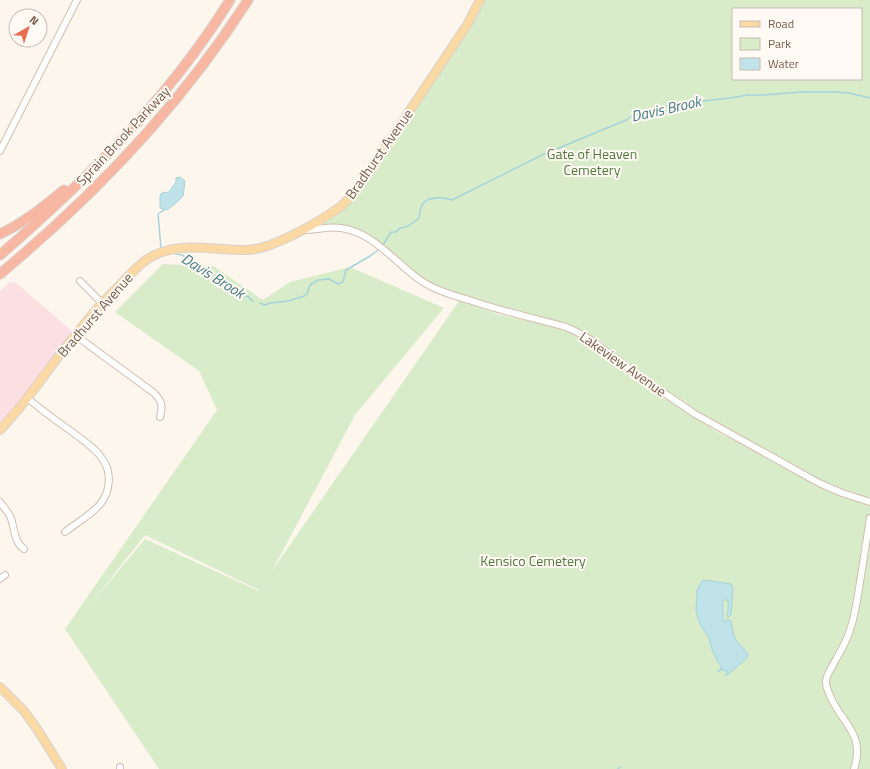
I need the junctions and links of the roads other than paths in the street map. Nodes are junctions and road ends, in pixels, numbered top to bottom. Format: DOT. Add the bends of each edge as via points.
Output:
graph roads {
  1 [pos="77,0"];
  2 [pos="230,0"];
  3 [pos="248,0"];
  4 [pos="480,0"];
  5 [pos="0,152"];
  6 [pos="99,164"];
  7 [pos="303,230"];
  8 [pos="0,234"];
  9 [pos="0,255"];
  10 [pos="0,274"];
  11 [pos="80,281"];
  12 [pos="102,303"];
  13 [pos="75,335"];
  14 [pos="27,398"];
  15 [pos="160,417"];
  16 [pos="0,430"];
  17 [pos="0,502"];
  18 [pos="870,502"];
  19 [pos="870,518"];
  20 [pos="65,532"];
  21 [pos="24,549"];
  22 [pos="0,687"];
  23 [pos="62,769"];
  24 [pos="854,769"];
  1 -- 5 [label="street"];
  2 -- 6 [label="highway, Sprain Brook Parkway" via="164,92"];
  3 -- 10 [label="highway, Sprain Brook Parkway" via="200,69 144,138 109,175"];
  4 -- 7 [label="main road, Bradhurst Avenue" via="467,25 354,192 340,207"];
  6 -- 8 [label="highway" via="26,220"];
  6 -- 9 [label="highway, Sprain Brook Parkway"];
  7 -- 12 [label="main road, Bradhurst Avenue" via="257,249 185,247 158,254 137,268"];
  7 -- 18 [label="street, Lakeview Avenue" via="334,227 350,229 370,239 432,287 491,308 575,330 696,414 819,483"];
  11 -- 12 [label="street"];
  12 -- 13 [label="main road, Bradhurst Avenue"];
  13 -- 14 [label="main road, Bradhurst Avenue"];
  13 -- 15 [label="street" via="154,393 161,403"];
  14 -- 16 [label="main road, Bradhurst Avenue"];
  14 -- 20 [label="street" via="99,453 108,468 108,486 100,504"];
  17 -- 21 [label="street" via="9,515 16,538"];
  19 -- 24 [label="street" via="850,630 826,679 828,693 851,730 856,744"];
  22 -- 23 [label="main road" via="24,711"];
}
